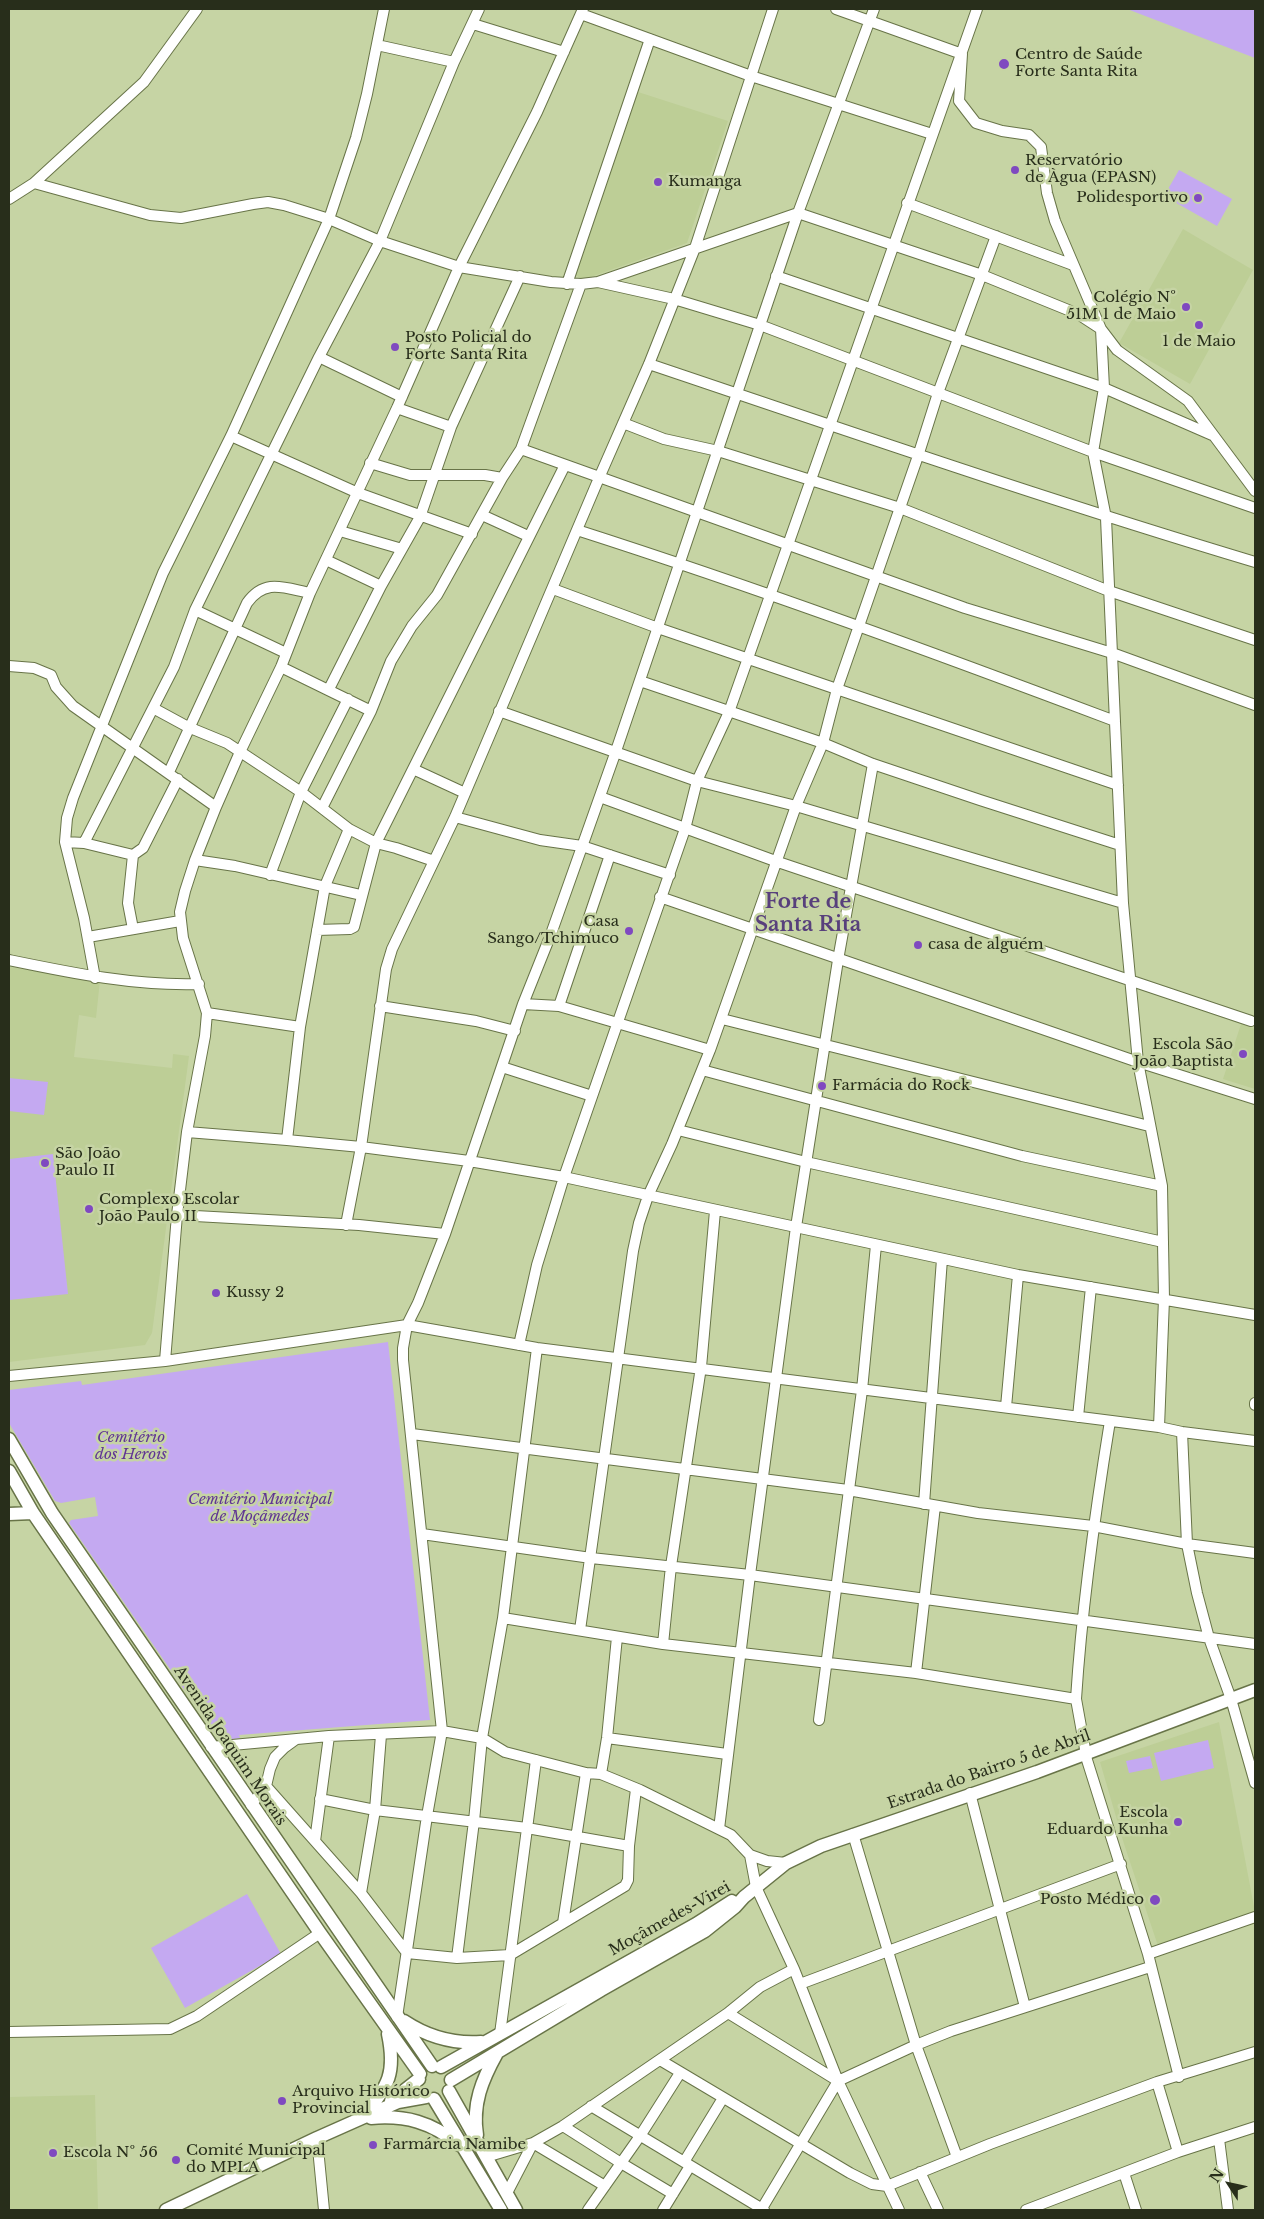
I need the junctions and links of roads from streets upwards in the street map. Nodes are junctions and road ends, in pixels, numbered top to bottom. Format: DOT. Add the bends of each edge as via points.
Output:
graph roads {
  1 [pos="197,9"];
  2 [pos="384,9"];
  3 [pos="479,9"];
  4 [pos="773,9"];
  5 [pos="836,9"];
  6 [pos="874,9"];
  7 [pos="977,9"];
  8 [pos="582,12"];
  9 [pos="869,22"];
  10 [pos="473,24"];
  11 [pos="650,40"];
  12 [pos="377,45"];
  13 [pos="564,52"];
  14 [pos="962,54"];
  15 [pos="454,62"];
  16 [pos="751,76"];
  17 [pos="838,104"];
  18 [pos="932,134"];
  19 [pos="34,182"];
  20 [pos="9,199"];
  21 [pos="907,203"];
  22 [pos="798,213"];
  23 [pos="329,219"];
  24 [pos="996,236"];
  25 [pos="380,241"];
  26 [pos="892,245"];
  27 [pos="695,248"];
  28 [pos="1073,265"];
  29 [pos="459,267"];
  30 [pos="982,275"];
  31 [pos="520,276"];
  32 [pos="776,276"];
  33 [pos="598,282"];
  34 [pos="567,284"];
  35 [pos="581,284"];
  36 [pos="674,299"];
  37 [pos="870,309"];
  38 [pos="760,325"];
  39 [pos="1101,329"];
  40 [pos="959,340"];
  41 [pos="319,357"];
  42 [pos="852,361"];
  43 [pos="649,364"];
  44 [pos="1104,388"];
  45 [pos="938,393"];
  46 [pos="737,394"];
  47 [pos="402,397"];
  48 [pos="397,408"];
  49 [pos="623,423"];
  50 [pos="829,426"];
  51 [pos="451,427"];
  52 [pos="231,436"];
  53 [pos="1214,436"];
  54 [pos="520,449"];
  55 [pos="718,450"];
  56 [pos="1093,452"];
  57 [pos="272,454"];
  58 [pos="918,456"];
  59 [pos="370,463"];
  60 [pos="564,465"];
  61 [pos="434,477"];
  62 [pos="502,478"];
  63 [pos="598,478"];
  64 [pos="810,478"];
  65 [pos="1255,491"];
  66 [pos="358,493"];
  67 [pos="900,508"];
  68 [pos="1255,508"];
  69 [pos="697,513"];
  70 [pos="482,515"];
  71 [pos="420,517"];
  72 [pos="1106,518"];
  73 [pos="577,530"];
  74 [pos="340,531"];
  75 [pos="472,534"];
  76 [pos="528,536"];
  77 [pos="788,545"];
  78 [pos="402,549"];
  79 [pos="326,560"];
  80 [pos="1255,562"];
  81 [pos="680,563"];
  82 [pos="876,575"];
  83 [pos="380,586"];
  84 [pos="553,589"];
  85 [pos="1109,591"];
  86 [pos="310,593"];
  87 [pos="771,594"];
  88 [pos="195,610"];
  89 [pos="859,627"];
  90 [pos="658,628"];
  91 [pos="236,629"];
  92 [pos="1255,640"];
  93 [pos="286,653"];
  94 [pos="1112,654"];
  95 [pos="748,659"];
  96 [pos="9,666"];
  97 [pos="281,667"];
  98 [pos="640,682"];
  99 [pos="329,689"];
  100 [pos="837,689"];
  101 [pos="348,699"];
  102 [pos="1255,705"];
  103 [pos="153,708"];
  104 [pos="371,710"];
  105 [pos="499,711"];
  106 [pos="729,712"];
  107 [pos="1115,722"];
  108 [pos="101,726"];
  109 [pos="188,727"];
  110 [pos="823,743"];
  111 [pos="133,749"];
  112 [pos="616,751"];
  113 [pos="240,752"];
  114 [pos="873,764"];
  115 [pos="413,769"];
  116 [pos="173,776"];
  117 [pos="697,781"];
  118 [pos="1118,785"];
  119 [pos="301,792"];
  120 [pos="465,793"];
  121 [pos="600,797"];
  122 [pos="796,806"];
  123 [pos="216,807"];
  124 [pos="322,808"];
  125 [pos="456,816"];
  126 [pos="862,827"];
  127 [pos="349,829"];
  128 [pos="685,829"];
  129 [pos="65,842"];
  130 [pos="84,843"];
  131 [pos="376,843"];
  132 [pos="1120,845"];
  133 [pos="582,846"];
  134 [pos="133,855"];
  135 [pos="610,855"];
  136 [pos="195,860"];
  137 [pos="434,860"];
  138 [pos="778,862"];
  139 [pos="670,874"];
  140 [pos="270,875"];
  141 [pos="325,886"];
  142 [pos="851,886"];
  143 [pos="361,895"];
  144 [pos="660,897"];
  145 [pos="1123,903"];
  146 [pos="180,921"];
  147 [pos="133,929"];
  148 [pos="317,930"];
  149 [pos="754,930"];
  150 [pos="88,937"];
  151 [pos="9,960"];
  152 [pos="838,960"];
  153 [pos="95,978"];
  154 [pos="1130,981"];
  155 [pos="199,984"];
  156 [pos="523,1004"];
  157 [pos="380,1006"];
  158 [pos="559,1006"];
  159 [pos="206,1013"];
  160 [pos="722,1019"];
  161 [pos="1251,1021"];
  162 [pos="618,1022"];
  163 [pos="300,1027"];
  164 [pos="515,1031"];
  165 [pos="825,1044"];
  166 [pos="710,1050"];
  167 [pos="1138,1062"];
  168 [pos="502,1067"];
  169 [pos="702,1070"];
  170 [pos="592,1096"];
  171 [pos="1255,1098"];
  172 [pos="816,1100"];
  173 [pos="1149,1126"];
  174 [pos="678,1130"];
  175 [pos="187,1132"];
  176 [pos="287,1140"];
  177 [pos="361,1148"];
  178 [pos="469,1161"];
  179 [pos="806,1162"];
  180 [pos="564,1177"];
  181 [pos="1162,1186"];
  182 [pos="648,1196"];
  183 [pos="715,1210"];
  184 [pos="177,1215"];
  185 [pos="346,1225"];
  186 [pos="796,1227"];
  187 [pos="445,1234"];
  188 [pos="1163,1242"];
  189 [pos="876,1245"];
  190 [pos="942,1259"];
  191 [pos="1018,1275"];
  192 [pos="1092,1287"];
  193 [pos="1164,1299"];
  194 [pos="1255,1315"];
  195 [pos="407,1325"];
  196 [pos="518,1345"];
  197 [pos="537,1348"];
  198 [pos="619,1358"];
  199 [pos="165,1361"];
  200 [pos="701,1367"];
  201 [pos="9,1376"];
  202 [pos="777,1378"];
  203 [pos="862,1390"];
  204 [pos="931,1398"];
  205 [pos="1006,1407"];
  206 [pos="1078,1417"];
  207 [pos="1110,1421"];
  208 [pos="1158,1427"];
  209 [pos="1182,1432"];
  210 [pos="412,1434"];
  211 [pos="9,1439"];
  212 [pos="1255,1441"];
  213 [pos="524,1448"];
  214 [pos="605,1460"];
  215 [pos="685,1470"];
  216 [pos="9,1471"];
  217 [pos="763,1480"];
  218 [pos="848,1490"];
  219 [pos="924,1504"];
  220 [pos="935,1506"];
  221 [pos="33,1513"];
  222 [pos="9,1514"];
  223 [pos="1093,1526"];
  224 [pos="422,1534"];
  225 [pos="1187,1544"];
  226 [pos="511,1546"];
  227 [pos="1255,1553"];
  228 [pos="591,1558"];
  229 [pos="670,1566"];
  230 [pos="750,1575"];
  231 [pos="835,1588"];
  232 [pos="925,1600"];
  233 [pos="503,1618"];
  234 [pos="1081,1620"];
  235 [pos="580,1630"];
  236 [pos="617,1636"];
  237 [pos="1209,1638"];
  238 [pos="663,1644"];
  239 [pos="1255,1644"];
  240 [pos="741,1655"];
  241 [pos="827,1662"];
  242 [pos="916,1673"];
  243 [pos="1255,1690"];
  244 [pos="1076,1699"];
  245 [pos="1231,1700"];
  246 [pos="819,1720"];
  247 [pos="442,1731"];
  248 [pos="382,1735"];
  249 [pos="329,1736"];
  250 [pos="298,1738"];
  251 [pos="482,1738"];
  252 [pos="607,1738"];
  253 [pos="211,1746"];
  254 [pos="1086,1753"];
  255 [pos="728,1754"];
  256 [pos="536,1760"];
  257 [pos="586,1773"];
  258 [pos="601,1774"];
  259 [pos="1255,1784"];
  260 [pos="266,1786"];
  261 [pos="636,1789"];
  262 [pos="970,1794"];
  263 [pos="320,1800"];
  264 [pos="251,1804"];
  265 [pos="375,1810"];
  266 [pos="427,1816"];
  267 [pos="474,1821"];
  268 [pos="526,1828"];
  269 [pos="719,1828"];
  270 [pos="853,1834"];
  271 [pos="575,1836"];
  272 [pos="315,1841"];
  273 [pos="629,1846"];
  274 [pos="750,1854"];
  275 [pos="786,1863"];
  276 [pos="1121,1864"];
  277 [pos="756,1887"];
  278 [pos="361,1893"];
  279 [pos="744,1897"];
  280 [pos="1001,1910"];
  281 [pos="1255,1917"];
  282 [pos="563,1923"];
  283 [pos="320,1933"];
  284 [pos="887,1952"];
  285 [pos="407,1953"];
  286 [pos="1148,1954"];
  287 [pos="510,1955"];
  288 [pos="457,1958"];
  289 [pos="1150,1967"];
  290 [pos="794,1969"];
  291 [pos="800,1984"];
  292 [pos="1025,2007"];
  293 [pos="728,2013"];
  294 [pos="397,2017"];
  295 [pos="386,2028"];
  296 [pos="9,2032"];
  297 [pos="500,2034"];
  298 [pos="486,2042"];
  299 [pos="916,2044"];
  300 [pos="1255,2052"];
  301 [pos="497,2053"];
  302 [pos="660,2060"];
  303 [pos="436,2067"];
  304 [pos="680,2072"];
  305 [pos="1178,2076"];
  306 [pos="420,2077"];
  307 [pos="838,2081"];
  308 [pos="1157,2082"];
  309 [pos="450,2085"];
  310 [pos="430,2098"];
  311 [pos="723,2098"];
  312 [pos="591,2106"];
  313 [pos="361,2119"];
  314 [pos="563,2126"];
  315 [pos="1255,2127"];
  316 [pos="640,2136"];
  317 [pos="317,2138"];
  318 [pos="1219,2139"];
  319 [pos="478,2143"];
  320 [pos="533,2143"];
  321 [pos="801,2144"];
  322 [pos="466,2151"];
  323 [pos="1178,2152"];
  324 [pos="486,2157"];
  325 [pos="957,2157"];
  326 [pos="621,2163"];
  327 [pos="687,2164"];
  328 [pos="920,2172"];
  329 [pos="1124,2173"];
  330 [pos="605,2186"];
  331 [pos="887,2186"];
  332 [pos="507,2193"];
  333 [pos="673,2194"];
  334 [pos="1047,2207"];
  335 [pos="166,2210"];
  336 [pos="324,2210"];
  337 [pos="501,2210"];
  338 [pos="516,2210"];
  339 [pos="588,2210"];
  340 [pos="663,2210"];
  341 [pos="762,2210"];
  342 [pos="899,2210"];
  343 [pos="938,2210"];
  344 [pos="1026,2210"];
  345 [pos="1136,2210"];
  346 [pos="1228,2210"];
  1 -- 19 [label="street" via="144,82"];
  2 -- 12 [label="street"];
  3 -- 10 [label="street"];
  4 -- 16 [label="street"];
  5 -- 9 [label="street"];
  6 -- 9 [label="street"];
  7 -- 14 [label="street"];
  8 -- 11 [label="street"];
  8 -- 13 [label="street"];
  9 -- 14 [label="street"];
  9 -- 17 [label="street"];
  10 -- 13 [label="street"];
  10 -- 15 [label="street"];
  11 -- 16 [label="street"];
  11 -- 34 [label="street"];
  12 -- 15 [label="street"];
  12 -- 23 [label="street" via="356,138"];
  13 -- 29 [label="street"];
  14 -- 18 [label="street"];
  14 -- 28 [label="street" via="959,101 976,123 1028,135 1041,147 1047,193"];
  15 -- 25 [label="street"];
  16 -- 17 [label="street"];
  16 -- 27 [label="street"];
  17 -- 18 [label="street"];
  17 -- 22 [label="street"];
  18 -- 21 [label="street"];
  19 -- 20 [label="street"];
  19 -- 23 [label="street" via="157,216 181,218 268,202"];
  21 -- 24 [label="street"];
  21 -- 26 [label="street"];
  22 -- 26 [label="street"];
  22 -- 27 [label="street"];
  22 -- 32 [label="street"];
  23 -- 25 [label="street"];
  23 -- 52 [label="street"];
  24 -- 28 [label="street"];
  24 -- 30 [label="street"];
  25 -- 29 [label="street"];
  25 -- 41 [label="street"];
  26 -- 30 [label="street"];
  26 -- 37 [label="street"];
  27 -- 33 [label="street"];
  27 -- 36 [label="street"];
  28 -- 39 [label="street"];
  29 -- 31 [label="street"];
  29 -- 47 [label="street"];
  30 -- 39 [label="street" via="1078,314"];
  30 -- 40 [label="street"];
  31 -- 34 [label="street"];
  31 -- 51 [label="street"];
  32 -- 37 [label="street"];
  32 -- 38 [label="street"];
  33 -- 35 [label="street"];
  33 -- 36 [label="street"];
  34 -- 35 [label="street"];
  35 -- 54 [label="street"];
  36 -- 38 [label="street"];
  36 -- 43 [label="street"];
  37 -- 40 [label="street"];
  37 -- 42 [label="street"];
  38 -- 42 [label="street"];
  38 -- 46 [label="street"];
  39 -- 44 [label="street"];
  39 -- 53 [label="street" via="1117,350 1188,401"];
  40 -- 44 [label="street"];
  40 -- 45 [label="street"];
  41 -- 47 [label="street"];
  41 -- 57 [label="street"];
  42 -- 45 [label="street"];
  42 -- 50 [label="street"];
  43 -- 46 [label="street"];
  43 -- 49 [label="street"];
  44 -- 53 [label="street"];
  44 -- 56 [label="street"];
  45 -- 56 [label="street"];
  45 -- 58 [label="street"];
  46 -- 50 [label="street"];
  46 -- 55 [label="street"];
  47 -- 48 [label="street"];
  48 -- 51 [label="street"];
  48 -- 59 [label="street"];
  49 -- 55 [label="street" via="664,439"];
  49 -- 63 [label="street"];
  50 -- 58 [label="street"];
  50 -- 64 [label="street"];
  51 -- 61 [label="street"];
  52 -- 57 [label="street"];
  52 -- 108 [label="street" via="163,573"];
  53 -- 65 [label="street"];
  54 -- 60 [label="street"];
  54 -- 62 [label="street"];
  55 -- 64 [label="street"];
  55 -- 69 [label="street"];
  56 -- 68 [label="street"];
  56 -- 72 [label="street"];
  57 -- 66 [label="street"];
  57 -- 88 [label="street"];
  58 -- 67 [label="street"];
  58 -- 72 [label="street"];
  59 -- 61 [label="street" via="410,476"];
  59 -- 66 [label="street"];
  60 -- 63 [label="street"];
  60 -- 76 [label="street"];
  61 -- 62 [label="street" via="485,475"];
  61 -- 71 [label="street"];
  62 -- 70 [label="street"];
  63 -- 69 [label="street"];
  63 -- 73 [label="street"];
  64 -- 67 [label="street"];
  64 -- 77 [label="street"];
  66 -- 71 [label="street"];
  66 -- 74 [label="street"];
  67 -- 82 [label="street"];
  67 -- 85 [label="street"];
  69 -- 77 [label="street"];
  69 -- 81 [label="street"];
  70 -- 75 [label="street"];
  70 -- 76 [label="street"];
  71 -- 75 [label="street"];
  71 -- 78 [label="street"];
  72 -- 80 [label="street"];
  72 -- 85 [label="street"];
  73 -- 81 [label="street"];
  73 -- 84 [label="street"];
  74 -- 78 [label="street"];
  74 -- 79 [label="street"];
  75 -- 104 [label="street" via="437,595 391,661"];
  76 -- 115 [label="street"];
  77 -- 82 [label="street"];
  77 -- 87 [label="street"];
  78 -- 83 [label="street"];
  79 -- 83 [label="street"];
  79 -- 86 [label="street"];
  81 -- 87 [label="street"];
  81 -- 90 [label="street"];
  82 -- 89 [label="street"];
  82 -- 94 [label="street" via="965,608"];
  83 -- 99 [label="street"];
  84 -- 90 [label="street"];
  84 -- 105 [label="street"];
  85 -- 92 [label="street"];
  85 -- 94 [label="street"];
  86 -- 91 [label="street" via="273,586 261,589 247,603"];
  86 -- 93 [label="street"];
  87 -- 89 [label="street"];
  87 -- 95 [label="street"];
  88 -- 91 [label="street"];
  88 -- 103 [label="street" via="174,667"];
  89 -- 100 [label="street"];
  89 -- 107 [label="street"];
  90 -- 95 [label="street"];
  90 -- 98 [label="street"];
  91 -- 93 [label="street"];
  91 -- 109 [label="street"];
  93 -- 97 [label="street"];
  94 -- 102 [label="street"];
  94 -- 107 [label="street"];
  95 -- 100 [label="street"];
  95 -- 106 [label="street"];
  96 -- 108 [label="street" via="34,668 51,675 56,687 73,706"];
  97 -- 99 [label="street"];
  97 -- 113 [label="street"];
  98 -- 106 [label="street"];
  98 -- 112 [label="street"];
  99 -- 101 [label="street"];
  100 -- 110 [label="street"];
  100 -- 118 [label="street"];
  101 -- 104 [label="street"];
  101 -- 119 [label="street"];
  103 -- 109 [label="street"];
  103 -- 111 [label="street"];
  104 -- 124 [label="street"];
  105 -- 112 [label="street"];
  105 -- 120 [label="street"];
  106 -- 110 [label="street"];
  106 -- 117 [label="street"];
  107 -- 118 [label="street"];
  108 -- 111 [label="street"];
  108 -- 129 [label="street" via="73,798"];
  109 -- 113 [label="street"];
  109 -- 116 [label="street"];
  110 -- 114 [label="street"];
  110 -- 122 [label="street"];
  111 -- 116 [label="street"];
  111 -- 130 [label="street"];
  112 -- 117 [label="street"];
  112 -- 121 [label="street"];
  113 -- 119 [label="street"];
  113 -- 123 [label="street"];
  114 -- 126 [label="street"];
  114 -- 132 [label="street"];
  115 -- 120 [label="street"];
  115 -- 131 [label="street"];
  116 -- 123 [label="street"];
  116 -- 134 [label="street" via="143,848"];
  117 -- 122 [label="street"];
  117 -- 128 [label="street"];
  118 -- 132 [label="street"];
  119 -- 124 [label="street"];
  119 -- 140 [label="street"];
  120 -- 125 [label="street"];
  121 -- 128 [label="street"];
  121 -- 133 [label="street"];
  122 -- 126 [label="street"];
  122 -- 138 [label="street"];
  123 -- 136 [label="street"];
  124 -- 127 [label="street"];
  125 -- 133 [label="street" via="540,840"];
  125 -- 137 [label="street"];
  126 -- 142 [label="street"];
  126 -- 145 [label="street"];
  127 -- 131 [label="street"];
  127 -- 141 [label="street"];
  128 -- 138 [label="street"];
  128 -- 139 [label="street"];
  129 -- 130 [label="street"];
  129 -- 150 [label="street"];
  130 -- 134 [label="street"];
  131 -- 137 [label="street"];
  131 -- 143 [label="street"];
  132 -- 145 [label="street"];
  133 -- 135 [label="street"];
  133 -- 156 [label="street"];
  134 -- 147 [label="street" via="128,904"];
  135 -- 139 [label="street"];
  135 -- 158 [label="street"];
  136 -- 140 [label="street"];
  136 -- 146 [label="street"];
  137 -- 157 [label="street" via="392,949"];
  138 -- 142 [label="street"];
  138 -- 149 [label="street"];
  139 -- 144 [label="street"];
  140 -- 141 [label="street"];
  141 -- 143 [label="street"];
  141 -- 148 [label="street"];
  142 -- 152 [label="street"];
  142 -- 154 [label="street"];
  143 -- 148 [label="street" via="352,929"];
  144 -- 149 [label="street"];
  144 -- 162 [label="street"];
  145 -- 154 [label="street"];
  146 -- 147 [label="street"];
  146 -- 155 [label="street"];
  147 -- 150 [label="street"];
  148 -- 163 [label="street"];
  149 -- 152 [label="street"];
  149 -- 160 [label="street"];
  150 -- 153 [label="street"];
  151 -- 153 [label="street"];
  152 -- 165 [label="street"];
  152 -- 167 [label="street"];
  153 -- 155 [label="street" via="167,985"];
  154 -- 161 [label="street"];
  154 -- 167 [label="street"];
  155 -- 159 [label="street"];
  156 -- 158 [label="street"];
  156 -- 164 [label="street"];
  157 -- 164 [label="street" via="476,1021"];
  157 -- 177 [label="street"];
  158 -- 162 [label="street"];
  159 -- 163 [label="street"];
  159 -- 175 [label="street" via="205,1036"];
  160 -- 165 [label="street"];
  160 -- 166 [label="street"];
  162 -- 166 [label="street"];
  162 -- 170 [label="street"];
  163 -- 176 [label="street"];
  164 -- 168 [label="street"];
  165 -- 172 [label="street"];
  165 -- 173 [label="street"];
  166 -- 169 [label="street"];
  167 -- 171 [label="street"];
  167 -- 173 [label="street"];
  168 -- 170 [label="street"];
  168 -- 178 [label="street"];
  169 -- 172 [label="street"];
  169 -- 174 [label="street"];
  170 -- 180 [label="street"];
  172 -- 179 [label="street"];
  172 -- 181 [label="street" via="1022,1156"];
  173 -- 181 [label="street"];
  174 -- 179 [label="street"];
  174 -- 182 [label="street"];
  175 -- 176 [label="street"];
  175 -- 184 [label="street"];
  176 -- 177 [label="street"];
  177 -- 178 [label="street"];
  177 -- 185 [label="street"];
  178 -- 180 [label="street"];
  178 -- 187 [label="street"];
  179 -- 186 [label="street"];
  179 -- 188 [label="street"];
  180 -- 182 [label="street"];
  180 -- 196 [label="street" via="537,1265"];
  181 -- 188 [label="street"];
  182 -- 183 [label="street"];
  182 -- 198 [label="street" via="633,1251"];
  183 -- 186 [label="street"];
  183 -- 200 [label="street"];
  184 -- 185 [label="street"];
  184 -- 199 [label="street"];
  185 -- 187 [label="street"];
  186 -- 189 [label="street"];
  186 -- 202 [label="street"];
  187 -- 195 [label="street"];
  188 -- 193 [label="street"];
  189 -- 190 [label="street"];
  189 -- 203 [label="street"];
  190 -- 191 [label="street"];
  190 -- 204 [label="street"];
  191 -- 192 [label="street"];
  191 -- 205 [label="street"];
  192 -- 193 [label="street"];
  192 -- 206 [label="street"];
  193 -- 194 [label="street"];
  193 -- 208 [label="street"];
  195 -- 196 [label="street"];
  195 -- 199 [label="street"];
  195 -- 210 [label="street" via="403,1348"];
  196 -- 197 [label="street"];
  197 -- 198 [label="street"];
  197 -- 213 [label="street"];
  198 -- 200 [label="street"];
  198 -- 214 [label="street"];
  199 -- 201 [label="street"];
  200 -- 202 [label="street"];
  200 -- 215 [label="street"];
  202 -- 203 [label="street"];
  202 -- 217 [label="street"];
  203 -- 204 [label="street"];
  203 -- 218 [label="street"];
  204 -- 205 [label="street"];
  204 -- 219 [label="street"];
  205 -- 206 [label="street"];
  206 -- 207 [label="street"];
  207 -- 208 [label="street"];
  207 -- 223 [label="street"];
  208 -- 209 [label="street"];
  209 -- 212 [label="street"];
  209 -- 225 [label="street"];
  210 -- 213 [label="street"];
  210 -- 224 [label="street"];
  211 -- 253 [label="street, Avenida Joaquim Morais" via="52,1513"];
  213 -- 214 [label="street"];
  213 -- 226 [label="street"];
  214 -- 215 [label="street"];
  214 -- 228 [label="street"];
  215 -- 217 [label="street"];
  215 -- 229 [label="street"];
  216 -- 221 [label="street, Avenida Joaquim Morais"];
  217 -- 218 [label="street"];
  217 -- 230 [label="street"];
  218 -- 219 [label="street"];
  218 -- 231 [label="street"];
  219 -- 220 [label="street"];
  220 -- 223 [label="street"];
  220 -- 232 [label="street"];
  221 -- 222 [label="street"];
  221 -- 283 [label="street, Avenida Joaquim Morais"];
  223 -- 225 [label="street"];
  223 -- 234 [label="street"];
  224 -- 226 [label="street"];
  224 -- 247 [label="street"];
  225 -- 227 [label="street"];
  225 -- 237 [label="street"];
  226 -- 228 [label="street"];
  226 -- 233 [label="street"];
  228 -- 229 [label="street"];
  228 -- 235 [label="street"];
  229 -- 230 [label="street"];
  229 -- 238 [label="street"];
  230 -- 231 [label="street"];
  230 -- 240 [label="street"];
  231 -- 232 [label="street"];
  231 -- 241 [label="street"];
  232 -- 234 [label="street"];
  232 -- 242 [label="street"];
  233 -- 235 [label="street"];
  233 -- 251 [label="street"];
  234 -- 237 [label="street"];
  234 -- 244 [label="street"];
  235 -- 236 [label="street"];
  236 -- 238 [label="street"];
  236 -- 252 [label="street"];
  237 -- 239 [label="street"];
  237 -- 245 [label="street"];
  238 -- 240 [label="street"];
  240 -- 241 [label="street"];
  240 -- 255 [label="street"];
  241 -- 242 [label="street"];
  241 -- 246 [label="street"];
  242 -- 244 [label="street"];
  243 -- 245 [label="street, Estrada do Bairro 5 de Abril"];
  244 -- 254 [label="street"];
  245 -- 254 [label="street, Estrada do Bairro 5 de Abril"];
  245 -- 259 [label="street"];
  247 -- 248 [label="street"];
  247 -- 251 [label="street"];
  247 -- 266 [label="street"];
  248 -- 249 [label="street"];
  248 -- 265 [label="street"];
  249 -- 250 [label="street"];
  249 -- 263 [label="street"];
  250 -- 253 [label="street"];
  250 -- 260 [label="street" via="276,1757"];
  251 -- 256 [label="street" via="505,1752"];
  251 -- 267 [label="street"];
  252 -- 255 [label="street"];
  252 -- 258 [label="street"];
  253 -- 264 [label="street, Avenida Joaquim Morais"];
  254 -- 262 [label="street, Estrada do Bairro 5 de Abril"];
  254 -- 276 [label="street"];
  255 -- 269 [label="street"];
  256 -- 257 [label="street"];
  256 -- 268 [label="street"];
  257 -- 258 [label="street"];
  257 -- 271 [label="street"];
  258 -- 261 [label="street"];
  260 -- 264 [label="street"];
  260 -- 272 [label="street"];
  261 -- 269 [label="street"];
  261 -- 273 [label="street"];
  262 -- 270 [label="street, Estrada do Bairro 5 de Abril"];
  262 -- 280 [label="street"];
  263 -- 265 [label="street"];
  263 -- 272 [label="street"];
  264 -- 294 [label="street, Avenida Joaquim Morais"];
  265 -- 266 [label="street"];
  265 -- 278 [label="street"];
  266 -- 267 [label="street"];
  266 -- 285 [label="street"];
  267 -- 268 [label="street"];
  267 -- 288 [label="street"];
  268 -- 271 [label="street"];
  268 -- 287 [label="street"];
  269 -- 274 [label="street"];
  270 -- 275 [label="street, Estrada do Bairro 5 de Abril"];
  270 -- 284 [label="street"];
  271 -- 273 [label="street"];
  271 -- 282 [label="street"];
  272 -- 278 [label="street"];
  273 -- 282 [label="street" via="626,1886"];
  274 -- 275 [label="street" via="766,1861"];
  274 -- 277 [label="street"];
  275 -- 277 [label="street, Estrada do Bairro 5 de Abril"];
  276 -- 280 [label="street"];
  276 -- 286 [label="street"];
  277 -- 279 [label="street, Estrada do Bairro 5 de Abril"];
  277 -- 290 [label="street"];
  278 -- 285 [label="street"];
  279 -- 297 [label="street, Moçâmedes-Virei" via="731,1901"];
  279 -- 301 [label="street, Moçâmedes-Virei" via="705,1931"];
  280 -- 284 [label="street"];
  280 -- 292 [label="street"];
  281 -- 286 [label="street"];
  282 -- 287 [label="street"];
  283 -- 295 [label="street, Avenida Joaquim Morais"];
  283 -- 296 [label="street" via="197,2016 170,2030"];
  284 -- 291 [label="street"];
  284 -- 299 [label="street"];
  285 -- 288 [label="street"];
  285 -- 294 [label="street"];
  286 -- 289 [label="street"];
  287 -- 288 [label="street"];
  287 -- 297 [label="street"];
  289 -- 292 [label="street"];
  289 -- 305 [label="street"];
  290 -- 291 [label="street"];
  290 -- 293 [label="street" via="760,1987"];
  291 -- 307 [label="street"];
  292 -- 299 [label="street"];
  293 -- 302 [label="street"];
  293 -- 307 [label="street"];
  294 -- 298 [label="street" via="419,2032 438,2039"];
  294 -- 303 [label="street, Avenida Joaquim Morais"];
  295 -- 306 [label="street, Avenida Joaquim Morais"];
  295 -- 313 [label="street" via="393,2056 390,2074 376,2101"];
  297 -- 298 [label="street, Moçâmedes-Virei"];
  298 -- 303 [label="street, Moçâmedes-Virei"];
  299 -- 307 [label="street"];
  299 -- 325 [label="street"];
  300 -- 305 [label="street"];
  301 -- 309 [label="street, Moçâmedes-Virei"];
  301 -- 319 [label="street" via="478,2094 475,2122"];
  302 -- 304 [label="street"];
  302 -- 312 [label="street"];
  303 -- 306 [label="street"];
  303 -- 309 [label="street" via="446,2070"];
  304 -- 311 [label="street"];
  304 -- 316 [label="street"];
  305 -- 308 [label="street"];
  306 -- 310 [label="street" via="420,2089"];
  306 -- 313 [label="street" via="397,2097"];
  307 -- 321 [label="street"];
  307 -- 331 [label="street"];
  308 -- 323 [label="street"];
  308 -- 325 [label="street"];
  309 -- 310 [label="street" via="442,2097"];
  309 -- 319 [label="street"];
  310 -- 313 [label="street" via="398,2102"];
  310 -- 322 [label="street"];
  311 -- 321 [label="street"];
  311 -- 327 [label="street"];
  312 -- 314 [label="street"];
  312 -- 316 [label="street"];
  313 -- 317 [label="street"];
  313 -- 322 [label="street" via="403,2117 426,2124"];
  314 -- 320 [label="street"];
  314 -- 326 [label="street"];
  315 -- 318 [label="street"];
  316 -- 326 [label="street"];
  316 -- 327 [label="street"];
  317 -- 335 [label="street"];
  317 -- 336 [label="street"];
  318 -- 323 [label="street"];
  318 -- 346 [label="street"];
  319 -- 324 [label="street"];
  320 -- 324 [label="street"];
  320 -- 330 [label="street"];
  320 -- 332 [label="street"];
  321 -- 331 [label="street" via="865,2180"];
  321 -- 341 [label="street"];
  322 -- 337 [label="street"];
  323 -- 329 [label="street"];
  324 -- 332 [label="street"];
  325 -- 328 [label="street"];
  326 -- 330 [label="street"];
  326 -- 333 [label="street"];
  327 -- 333 [label="street"];
  327 -- 341 [label="street"];
  328 -- 331 [label="street"];
  328 -- 343 [label="street"];
  329 -- 334 [label="street"];
  329 -- 345 [label="street"];
  330 -- 339 [label="street"];
  331 -- 342 [label="street"];
  332 -- 338 [label="street"];
  333 -- 340 [label="street"];
  334 -- 344 [label="street"];
}
